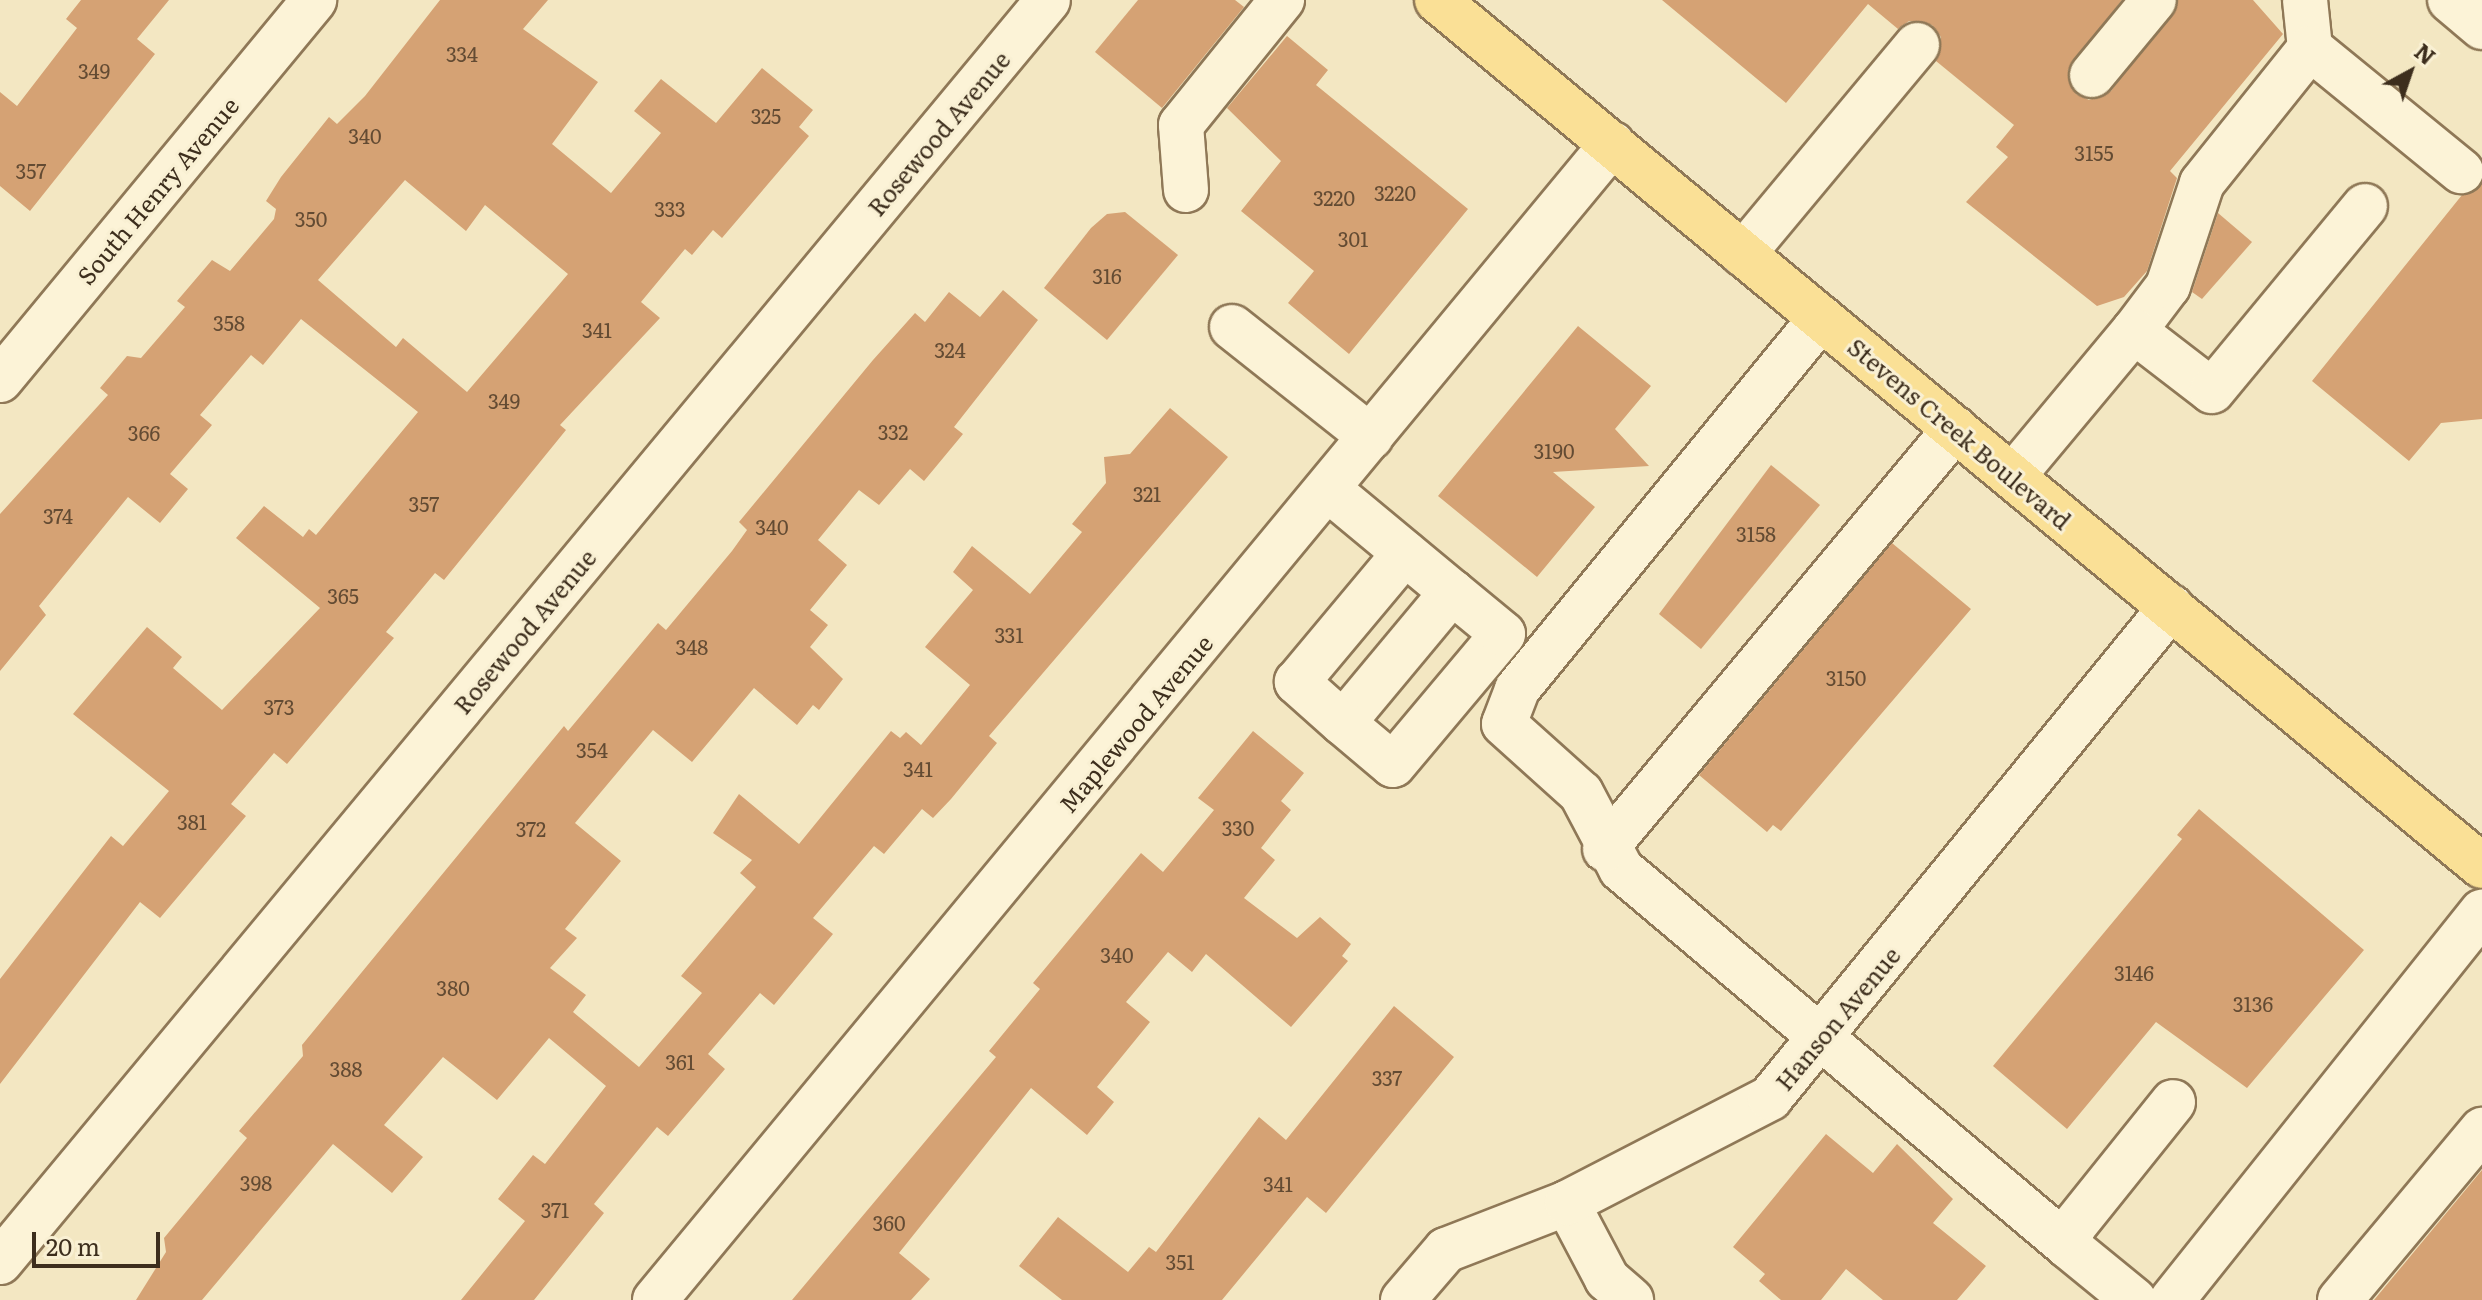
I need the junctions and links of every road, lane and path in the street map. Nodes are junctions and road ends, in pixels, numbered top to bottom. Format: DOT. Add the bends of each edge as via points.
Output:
graph roads {
  1 [pos="314,0"];
  2 [pos="1048,0"];
  3 [pos="1282,0"];
  4 [pos="1437,0"];
  5 [pos="2154,0"];
  6 [pos="2305,0"];
  7 [pos="2450,0"];
  8 [pos="2482,27"];
  9 [pos="1917,45"];
  10 [pos="2310,48"];
  11 [pos="2092,75"];
  12 [pos="1612,144"];
  13 [pos="2461,171"];
  14 [pos="1186,190"];
  15 [pos="2365,206"];
  16 [pos="1743,254"];
  17 [pos="1821,318"];
  18 [pos="1232,327"];
  19 [pos="2134,331"];
  20 [pos="0,380"];
  21 [pos="1955,429"];
  22 [pos="1371,437"];
  23 [pos="2013,476"];
  24 [pos="1329,490"];
  25 [pos="1405,553"];
  26 [pos="1452,592"];
  27 [pos="2171,607"];
  28 [pos="1343,723"];
  29 [pos="1605,849"];
  30 [pos="2482,866"];
  31 [pos="2482,911"];
  32 [pos="1821,1041"];
  33 [pos="2173,1102"];
  34 [pos="2482,1130"];
  35 [pos="1567,1203"];
  36 [pos="2068,1246"];
  37 [pos="0,1262"];
  38 [pos="655,1300"];
  39 [pos="1403,1300"];
  40 [pos="1631,1300"];
  41 [pos="2134,1300"];
  42 [pos="2172,1300"];
  43 [pos="2340,1300"];
  1 -- 20 [label="street, South Henry Avenue"];
  2 -- 37 [label="street, Rosewood Avenue"];
  3 -- 14 [label="street" via="1181,125"];
  4 -- 12 [label="main road, Stevens Creek Boulevard"];
  5 -- 11 [label="street"];
  6 -- 10 [label="street"];
  7 -- 8 [label="street"];
  9 -- 16 [label="street"];
  10 -- 13 [label="street"];
  10 -- 19 [label="street" via="2202,183 2168,286"];
  12 -- 16 [label="main road, Stevens Creek Boulevard"];
  12 -- 22 [label="street, Maplewood Avenue"];
  15 -- 19 [label="street" via="2212,391"];
  16 -- 17 [label="main road, Stevens Creek Boulevard"];
  17 -- 21 [label="main road, Stevens Creek Boulevard"];
  17 -- 29 [label="street" via="1517,690 1504,724 1581,793 1602,826"];
  18 -- 22 [label="street"];
  19 -- 23 [label="street"];
  21 -- 23 [label="main road, Stevens Creek Boulevard"];
  21 -- 29 [label="street"];
  22 -- 24 [label="street, Maplewood Avenue"];
  23 -- 27 [label="main road, Stevens Creek Boulevard"];
  24 -- 25 [label="street"];
  24 -- 38 [label="street, Maplewood Avenue"];
  25 -- 26 [label="street"];
  25 -- 28 [label="street" via="1297,682"];
  26 -- 28 [label="street"];
  26 -- 28 [label="street" via="1503,634 1393,765"];
  27 -- 30 [label="main road, Stevens Creek Boulevard"];
  27 -- 32 [label="street, Hanson Avenue"];
  29 -- 32 [label="street"];
  31 -- 42 [label="street"];
  32 -- 35 [label="street, Hanson Avenue" via="1770,1098 1725,1127"];
  32 -- 36 [label="street"];
  33 -- 36 [label="street" via="2073,1227"];
  34 -- 43 [label="street"];
  35 -- 39 [label="street, Hanson Avenue" via="1446,1250"];
  35 -- 40 [label="street" via="1607,1279"];
  36 -- 41 [label="street"];
}
